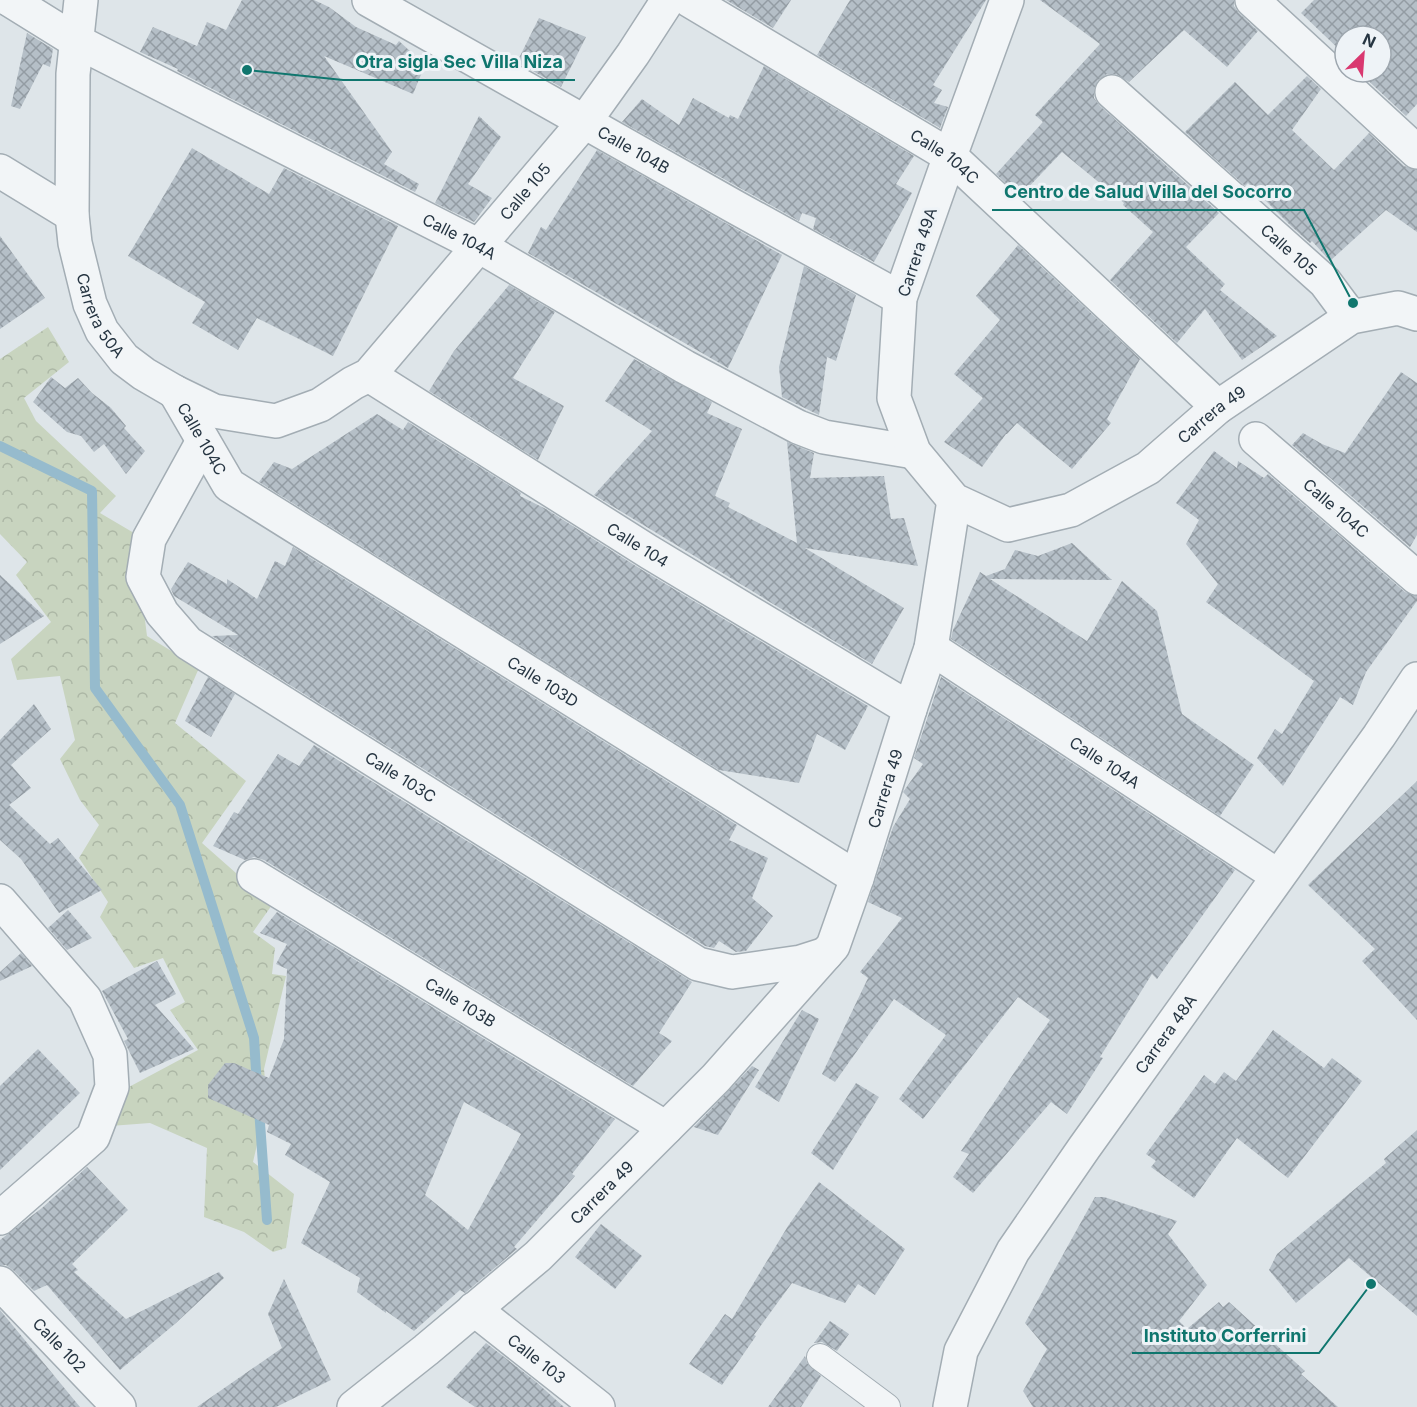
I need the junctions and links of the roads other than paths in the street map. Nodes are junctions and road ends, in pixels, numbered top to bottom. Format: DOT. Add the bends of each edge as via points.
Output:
graph roads {
  1 [pos="10,0"];
  2 [pos="81,0"];
  3 [pos="369,0"];
  4 [pos="668,0"];
  5 [pos="689,0"];
  6 [pos="1007,0"];
  7 [pos="1252,0"];
  8 [pos="76,41"];
  9 [pos="1112,92"];
  10 [pos="585,121"];
  11 [pos="1417,152"];
  12 [pos="950,156"];
  13 [pos="0,171"];
  14 [pos="72,215"];
  15 [pos="479,246"];
  16 [pos="900,298"];
  17 [pos="1417,314"];
  18 [pos="1351,317"];
  19 [pos="369,375"];
  20 [pos="175,392"];
  21 [pos="1218,406"];
  22 [pos="1256,439"];
  23 [pos="203,441"];
  24 [pos="914,452"];
  25 [pos="230,485"];
  26 [pos="954,500"];
  27 [pos="1417,578"];
  28 [pos="931,648"];
  29 [pos="1417,679"];
  30 [pos="910,709"];
  31 [pos="254,876"];
  32 [pos="1278,876"];
  33 [pos="857,878"];
  34 [pos="0,901"];
  35 [pos="826,954"];
  36 [pos="666,1128"];
  37 [pos="0,1218"];
  38 [pos="0,1283"];
  39 [pos="474,1309"];
  40 [pos="820,1357"];
  41 [pos="119,1407"];
  42 [pos="354,1407"];
  43 [pos="598,1407"];
  44 [pos="887,1407"];
  45 [pos="950,1407"];
  1 -- 8 [label="street, Calle 104A"];
  2 -- 8 [label="street, Carrera 50A"];
  3 -- 10 [label="street, Calle 104B"];
  4 -- 10 [label="street, Calle 105"];
  5 -- 12 [label="street, Calle 104C"];
  6 -- 12 [label="street, Carrera 49A"];
  7 -- 11 [label="street"];
  8 -- 14 [label="street, Carrera 50A"];
  8 -- 15 [label="street, Calle 104A"];
  9 -- 18 [label="street, Calle 105" via="1325,282"];
  10 -- 15 [label="street, Calle 105"];
  10 -- 16 [label="street, Calle 104B"];
  12 -- 16 [label="street, Carrera 49A"];
  12 -- 21 [label="street, Calle 104C"];
  13 -- 14 [label="street"];
  14 -- 20 [label="street, Carrera 50A" via="90,304 102,331 124,359"];
  15 -- 19 [label="street, Calle 105"];
  15 -- 24 [label="street, Calle 104A" via="685,367 798,427 824,437"];
  16 -- 24 [label="street, Carrera 49A" via="894,398"];
  17 -- 18 [label="street, Carrera 49" via="1398,308"];
  18 -- 21 [label="street, Carrera 49"];
  19 -- 20 [label="street, Carrera 50A" via="320,405 276,421 214,411"];
  19 -- 30 [label="street, Calle 104" via="649,552"];
  20 -- 23 [label="street, Calle 104C"];
  21 -- 26 [label="street, Carrera 49" via="1148,468 1071,510 1008,525"];
  22 -- 27 [label="street, Calle 104C"];
  23 -- 25 [label="street, Calle 104C"];
  23 -- 35 [label="street, Calle 103C" via="149,539 143,577 162,613 188,643 698,964 732,972 801,962"];
  24 -- 26 [label="street, Carrera 49A"];
  25 -- 33 [label="street, Calle 103D"];
  26 -- 28 [label="street, Carrera 49"];
  28 -- 30 [label="street, Carrera 49"];
  28 -- 32 [label="street, Calle 104A"];
  29 -- 32 [label="street, Carrera 48A"];
  30 -- 33 [label="street, Carrera 49"];
  31 -- 36 [label="street, Calle 103B"];
  32 -- 45 [label="street, Carrera 48A" via="1013,1251 962,1351"];
  33 -- 35 [label="street, Carrera 49" via="833,946"];
  34 -- 37 [label="street" via="85,999 110,1055 112,1087 93,1137"];
  35 -- 36 [label="street, Carrera 49"];
  36 -- 39 [label="street, Carrera 49" via="538,1256"];
  38 -- 41 [label="street, Calle 102"];
  39 -- 42 [label="street, Carrera 49"];
  39 -- 43 [label="street, Calle 103"];
  40 -- 44 [label="street"];
}
